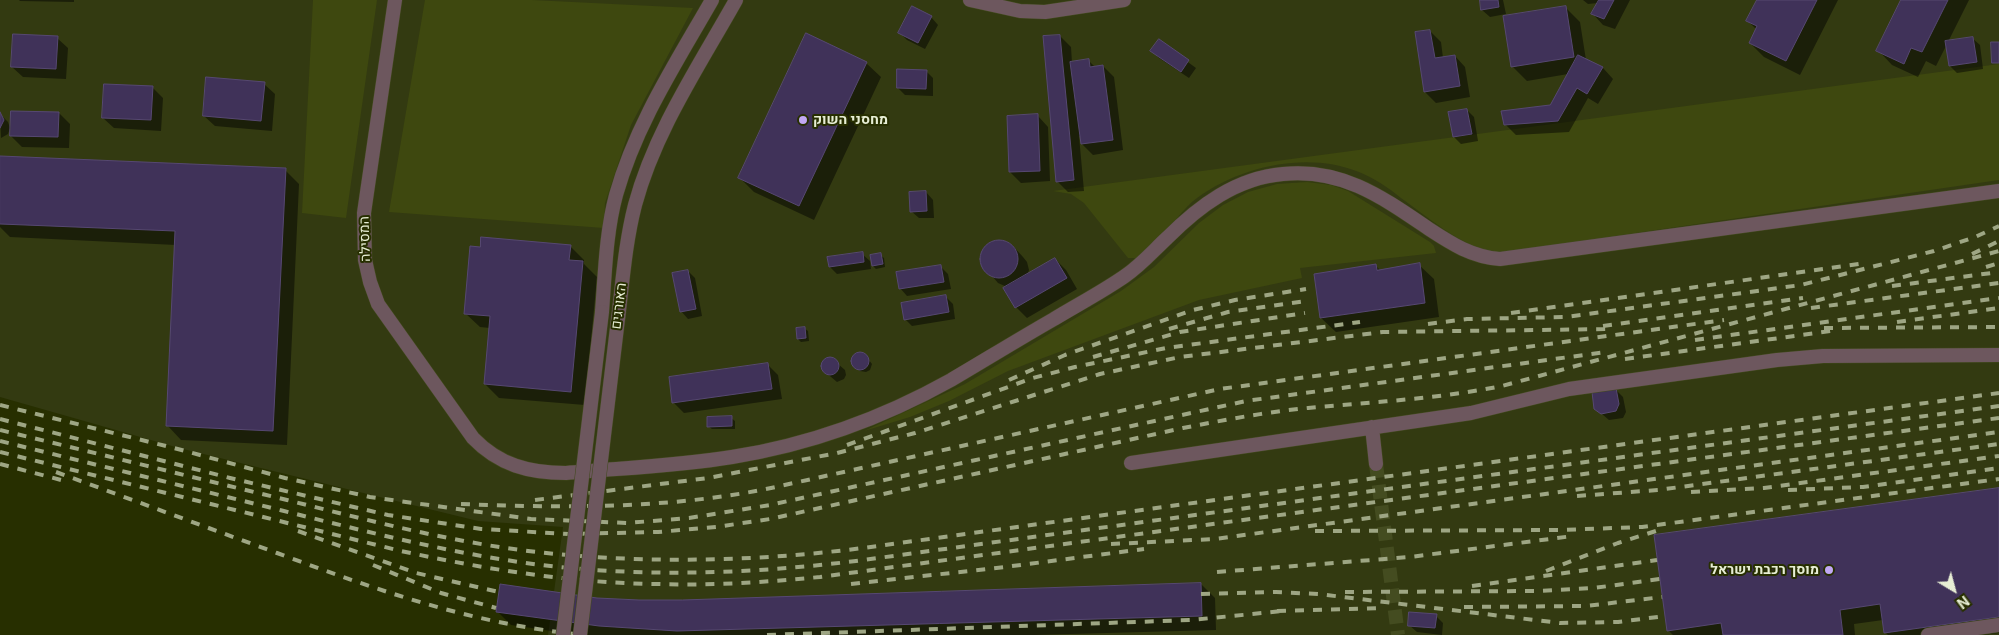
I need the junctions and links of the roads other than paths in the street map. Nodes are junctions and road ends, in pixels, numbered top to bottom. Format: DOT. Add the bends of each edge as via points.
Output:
graph roads {
  1 [pos="395,0"];
  2 [pos="712,0"];
  3 [pos="736,0"];
  4 [pos="970,0"];
  5 [pos="1124,0"];
  6 [pos="1999,191"];
  7 [pos="1999,355"];
  8 [pos="1372,427"];
  9 [pos="1131,463"];
  10 [pos="1376,464"];
  11 [pos="1999,625"];
  12 [pos="563,635"];
  13 [pos="580,635"];
  14 [pos="1928,635"];
  1 -- 6 [label="street, המסילה" via="365,201 366,265 373,294 384,315 480,445 503,462 542,472 566,473 729,458 828,434 886,412 952,379 1128,274 1211,200 1234,187 1280,174 1303,172 1348,181 1390,202 1460,248 1479,256 1500,259"];
  2 -- 12 [label="street, האורגים, bridge" via="648,113 616,196 608,234 602,312"];
  3 -- 13 [label="street, האורגים, bridge" via="665,125 635,206 619,311"];
  4 -- 5 [label="street" via="1020,11 1045,12"];
  7 -- 8 [label="street" via="1800,357 1569,389 1477,412"];
  8 -- 9 [label="street"];
  8 -- 10 [label="street"];
  11 -- 14 [label="street"];
}
